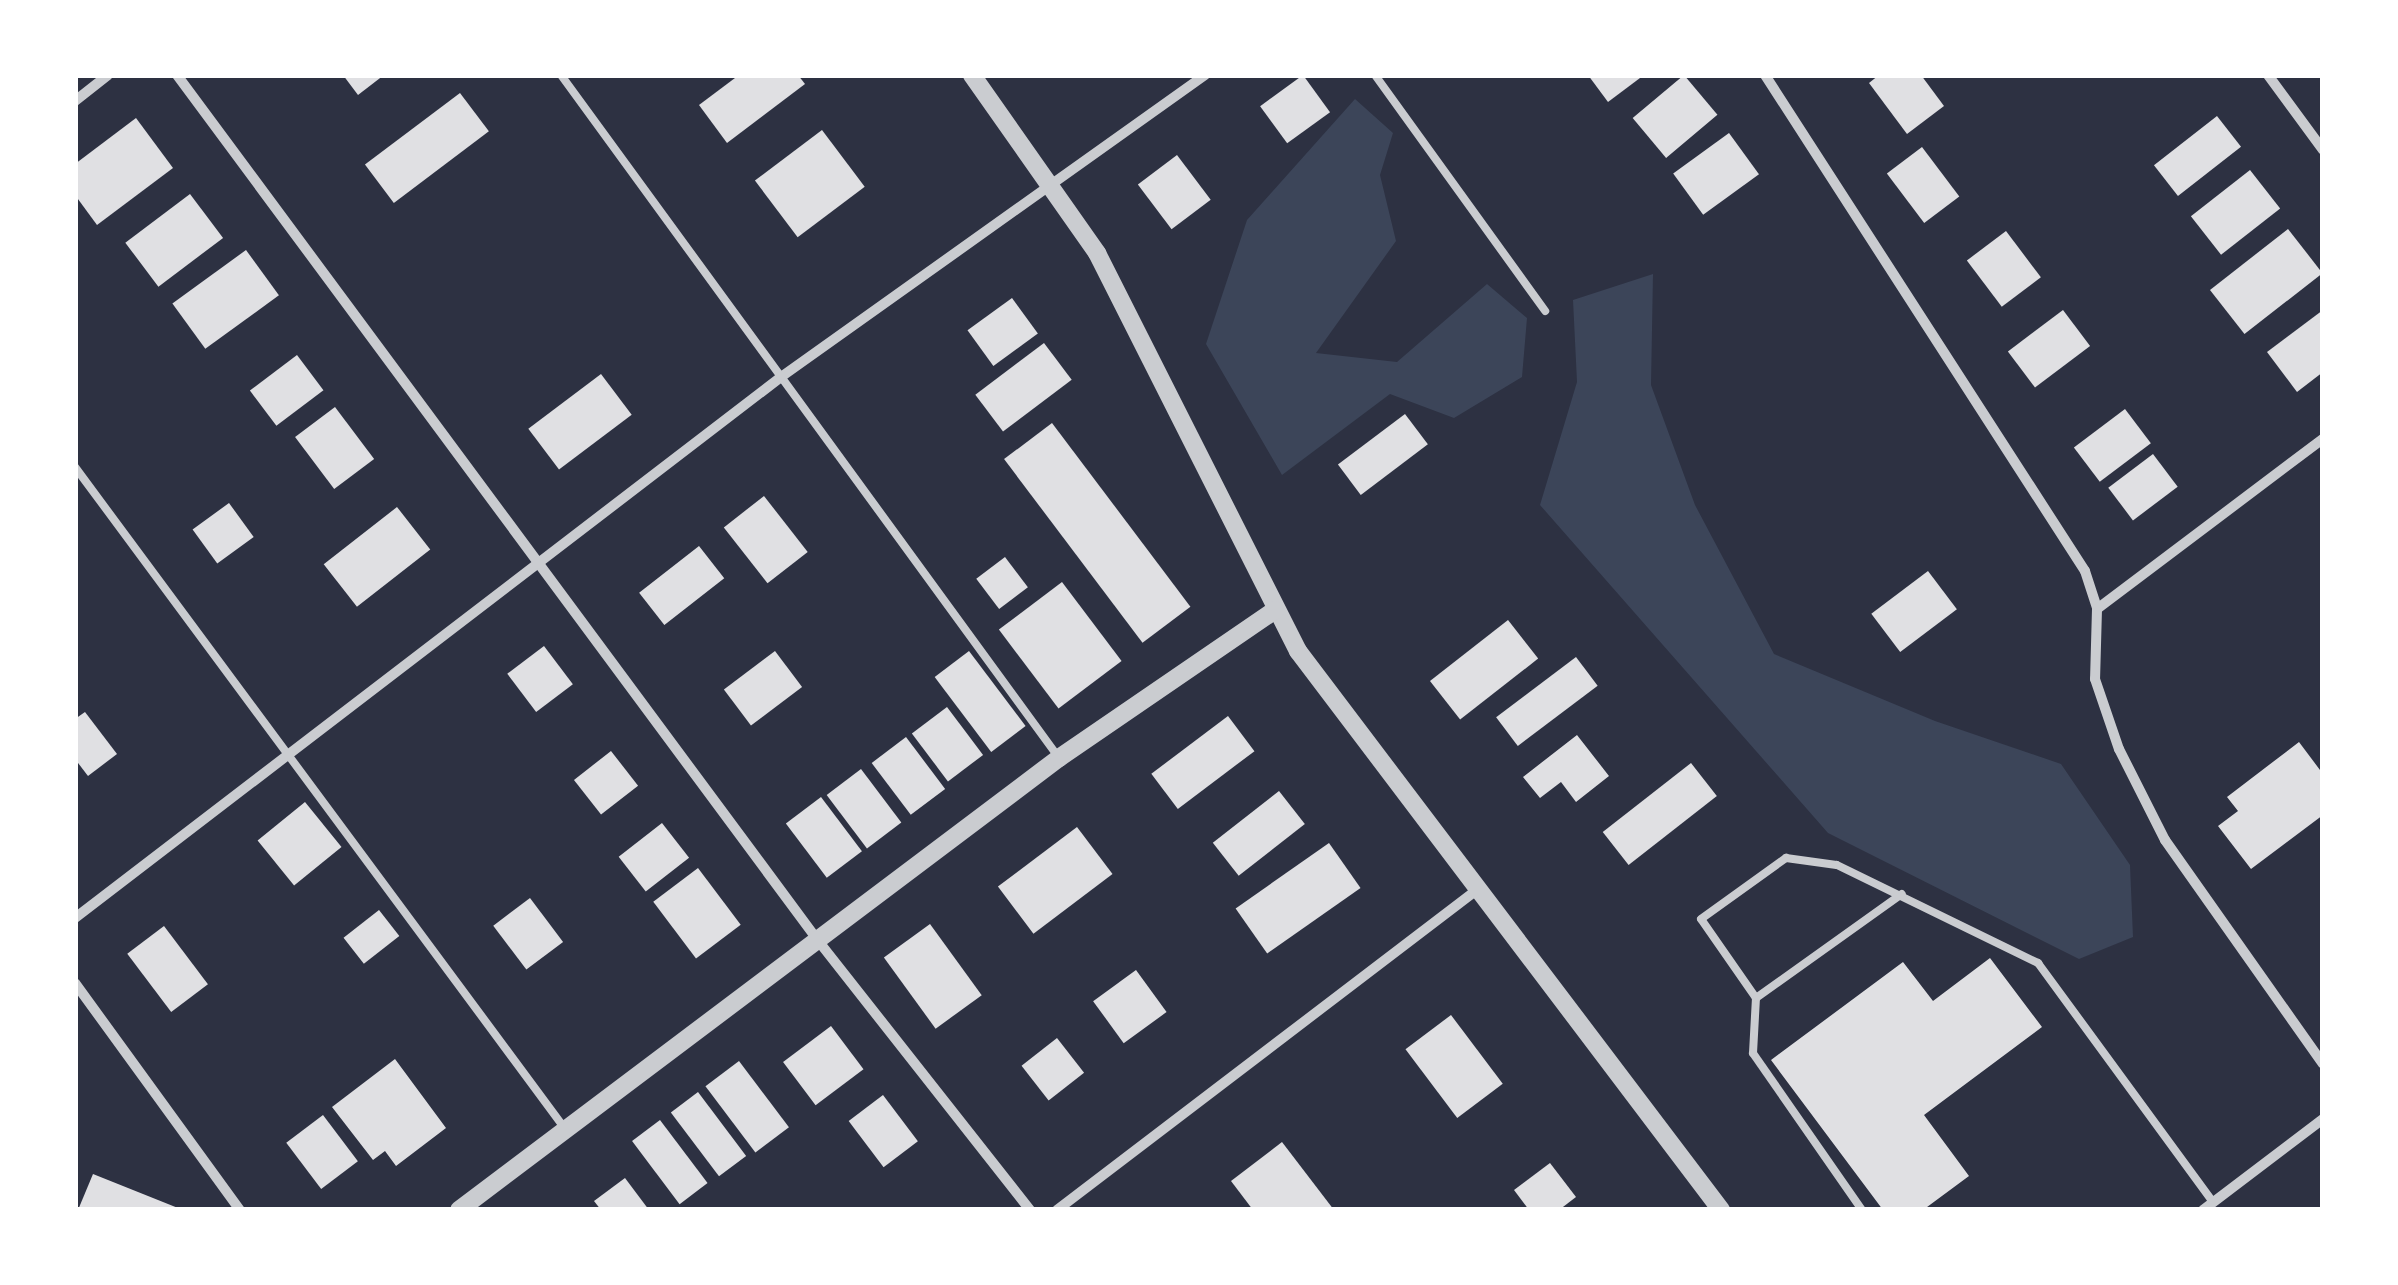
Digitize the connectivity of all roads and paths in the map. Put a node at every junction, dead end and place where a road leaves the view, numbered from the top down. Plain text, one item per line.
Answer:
1 (108, 75) edge
2 (176, 75) edge
3 (561, 75) edge
4 (972, 75) edge
5 (1205, 75) edge
6 (1376, 75) edge
7 (1765, 75) edge
8 (2268, 75) edge
9 (75, 101) edge
10 (2323, 150) edge
11 (1056, 186) junction
12 (1546, 311) dead end
13 (781, 377) junction
14 (2323, 439) edge
15 (75, 466) edge
16 (538, 563) junction
17 (2096, 608) junction
18 (1275, 610) junction
19 (288, 755) junction
20 (1059, 758) junction
21 (1478, 889) junction
22 (1902, 894) junction
23 (75, 918) edge
24 (816, 938) junction
25 (75, 983) edge
26 (1756, 998) junction
27 (2323, 1064) edge
28 (2323, 1119) edge
29 (566, 1130) junction
30 (2213, 1202) junction
31 (240, 1210) edge
32 (459, 1210) edge
33 (1030, 1210) edge
34 (1057, 1210) edge
35 (1722, 1210) edge
36 (1862, 1210) edge
37 (2202, 1210) edge

1 - 9 street
2 - 16 street
3 - 13 lane
4 - 11 street
5 - 11 street
6 - 12 lane
7 - 17 street
8 - 10 street
11 - 13 street
11 - 18 street
13 - 16 street
13 - 20 lane
14 - 17 street
15 - 19 lane
16 - 19 street
16 - 24 street
17 - 27 street
18 - 20 street
18 - 21 street
19 - 23 street
19 - 29 lane
20 - 24 street
21 - 34 street
21 - 35 street
22 - 26 lane
22 - 26 lane
22 - 30 lane
24 - 29 street
24 - 33 street
25 - 31 street
26 - 36 lane
28 - 30 street
29 - 32 street
30 - 37 street

